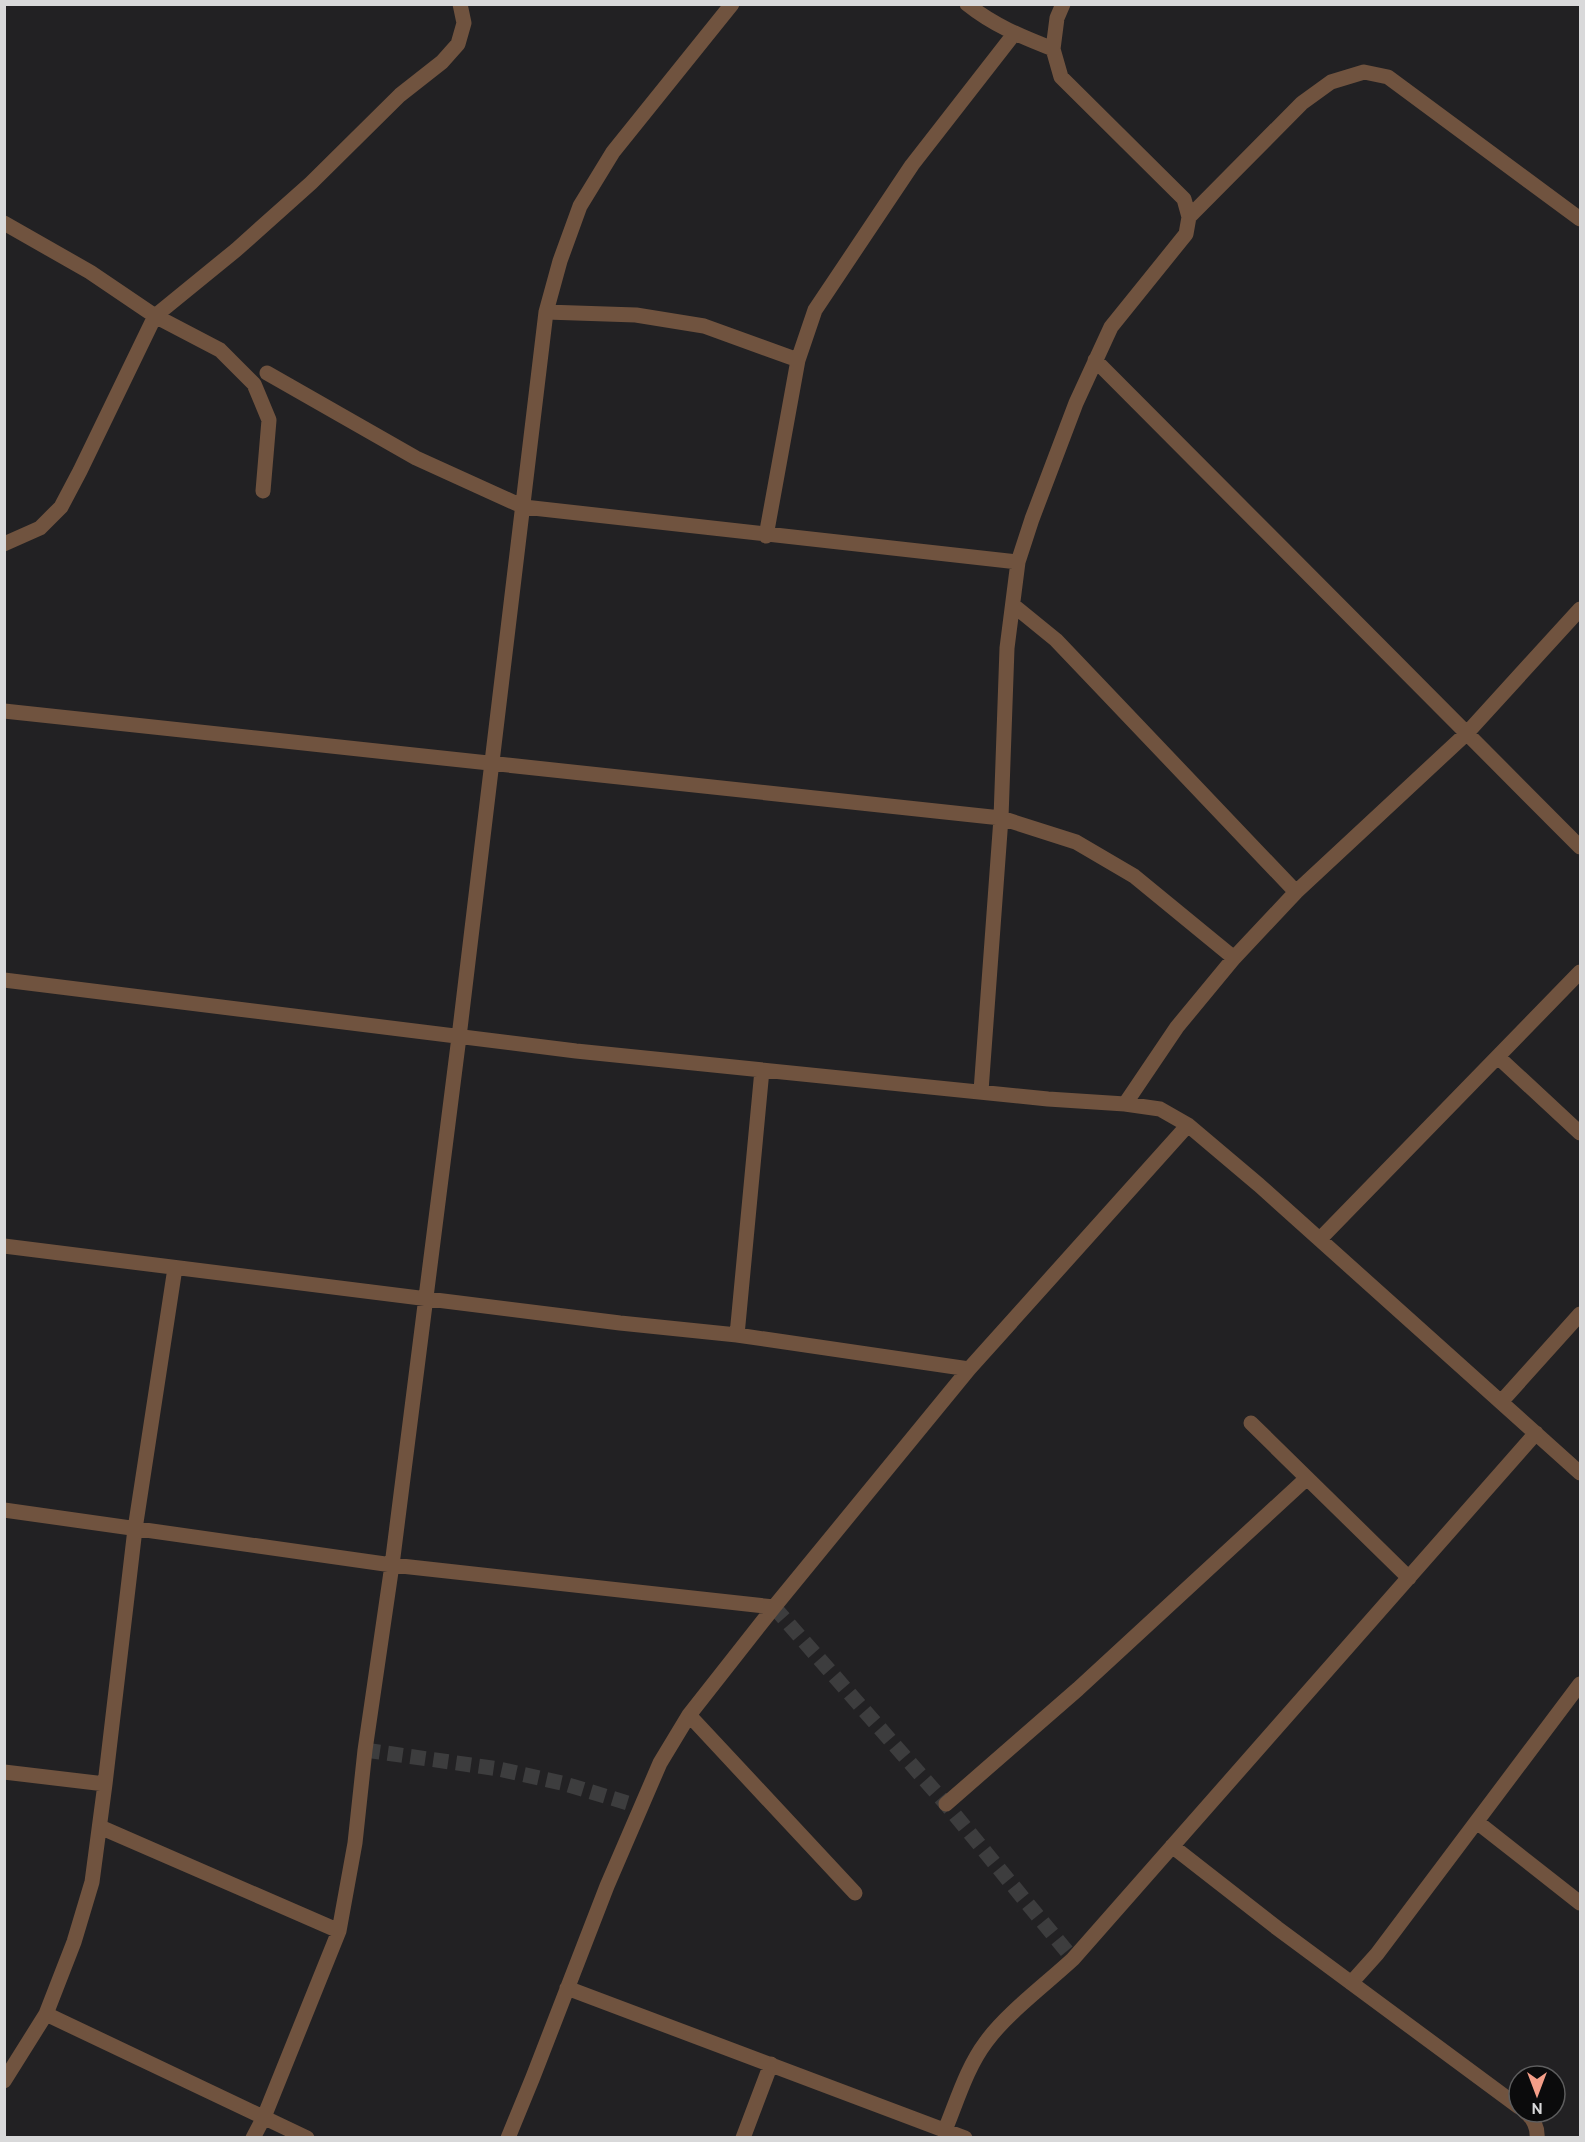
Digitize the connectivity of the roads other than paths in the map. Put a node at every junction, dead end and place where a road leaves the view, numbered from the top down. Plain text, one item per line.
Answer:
1 (460, 4) edge
2 (732, 4) edge
3 (967, 4) edge
4 (1063, 4) edge
5 (1014, 34) junction
6 (1053, 49) junction
7 (1189, 217) junction
8 (1581, 219) edge
9 (4, 223) edge
10 (546, 312) junction
11 (155, 316) junction
12 (798, 360) junction
13 (1095, 360) junction
14 (267, 373) dead end
15 (263, 491) dead end
16 (524, 507) junction
17 (766, 536) junction
18 (4, 544) edge
19 (1018, 562) junction
20 (1013, 604) junction
21 (1581, 609) edge
22 (4, 711) edge
23 (1467, 733) junction
24 (492, 764) junction
25 (1000, 818) junction
26 (1581, 847) edge
27 (1296, 892) junction
28 (1234, 958) junction
29 (1581, 972) edge
30 (4, 980) edge
31 (459, 1037) junction
32 (1498, 1057) junction
33 (762, 1070) junction
34 (981, 1091) junction
35 (1125, 1104) junction
36 (1188, 1125) junction
37 (1581, 1133) edge
38 (1320, 1239) junction
39 (4, 1246) edge
40 (175, 1268) junction
41 (425, 1299) junction
42 (1581, 1314) edge
43 (737, 1335) junction
44 (969, 1369) junction
45 (1501, 1402) junction
46 (1251, 1423) dead end
47 (1536, 1433) junction
48 (1581, 1473) edge
49 (1307, 1478) junction
50 (4, 1510) edge
51 (135, 1529) junction
52 (392, 1565) junction
53 (1409, 1578) junction
54 (774, 1607) junction
55 (1578, 1693) edge
56 (688, 1715) junction
57 (4, 1772) edge
58 (105, 1784) junction
59 (946, 1803) dead end
60 (1477, 1822) junction
61 (100, 1827) junction
62 (1172, 1846) junction
63 (855, 1893) dead end
64 (1581, 1903) edge
65 (339, 1931) junction
66 (1351, 1983) junction
67 (567, 1988) junction
68 (46, 2014) junction
69 (771, 2064) junction
70 (4, 2080) edge
71 (1507, 2098) edge
72 (264, 2117) junction
73 (945, 2130) junction
74 (253, 2138) edge
75 (307, 2138) edge
76 (508, 2138) edge
77 (742, 2138) edge
78 (965, 2138) edge

1 - 11 street
2 - 10 street
3 - 5 street
4 - 6 street
5 - 6 street
5 - 12 street
6 - 7 street
7 - 8 street
7 - 13 street
9 - 11 street
10 - 12 street
10 - 16 street
11 - 15 street
11 - 18 street
12 - 17 street
13 - 19 street
13 - 23 street
14 - 16 street
16 - 17 street
16 - 24 street
17 - 19 street
19 - 20 street
20 - 25 street
20 - 27 street
21 - 23 street
22 - 24 street
23 - 26 street
23 - 27 street
24 - 25 street
24 - 31 street
25 - 28 street
25 - 34 street
27 - 28 street
28 - 35 street
29 - 32 street
30 - 31 street
31 - 33 street
31 - 41 street
32 - 37 street
32 - 38 street
33 - 34 street
33 - 43 street
34 - 35 street
35 - 36 street
36 - 38 street
36 - 44 street
38 - 45 street
39 - 40 street
40 - 41 street
40 - 51 street
41 - 43 street
41 - 52 street
42 - 45 street
43 - 44 street
44 - 54 street
45 - 47 street
46 - 49 street
47 - 48 street
47 - 53 street
49 - 53 street
49 - 59 street
50 - 51 street
51 - 52 street
51 - 58 street
52 - 54 street
52 - 65 street
53 - 62 street
54 - 56 street
55 - 60 street
56 - 63 street
56 - 67 street
57 - 58 street
58 - 61 street
60 - 64 street
60 - 66 street
61 - 65 street
61 - 68 street
62 - 66 street
62 - 73 street
65 - 72 street
66 - 71 street
67 - 69 street
67 - 76 street
68 - 70 street
68 - 72 street
69 - 73 street
69 - 77 street
72 - 74 street
72 - 75 street
73 - 78 street

